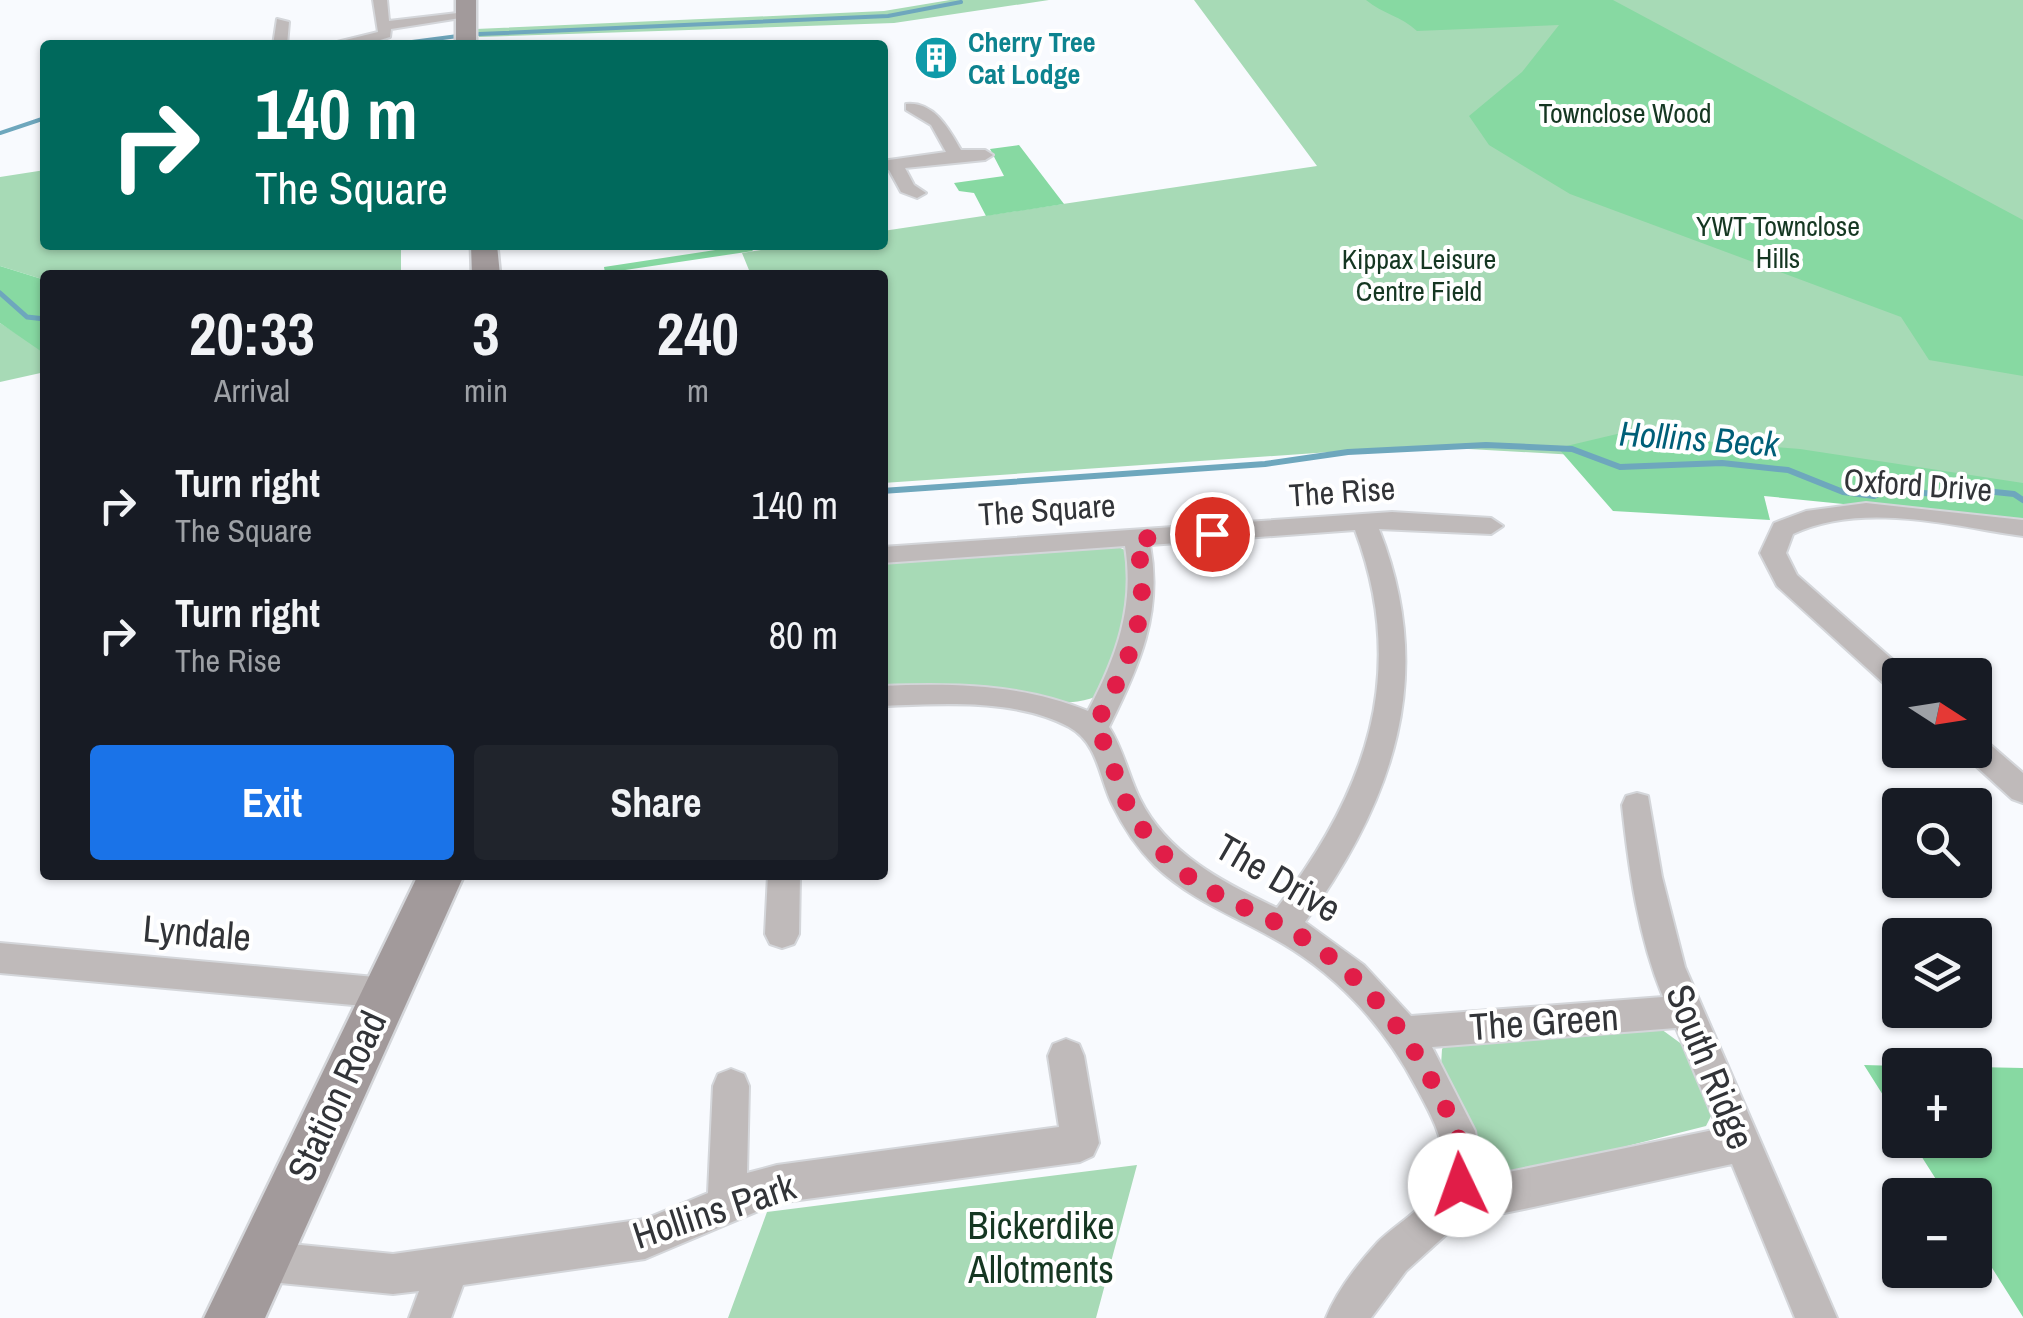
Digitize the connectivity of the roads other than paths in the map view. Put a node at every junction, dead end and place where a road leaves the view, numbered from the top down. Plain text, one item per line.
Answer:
1 (380, 0) edge
2 (466, 7) edge
3 (282, 22) dead end
4 (384, 26) junction
5 (280, 40) edge
6 (369, 40) edge
7 (466, 40) edge
8 (912, 107) dead end
9 (956, 155) junction
10 (985, 155) dead end
11 (889, 165) edge
12 (917, 194) dead end
13 (1364, 523) junction
14 (1491, 526) dead end
15 (2023, 528) edge
16 (1136, 539) junction
17 (888, 556) edge
18 (1882, 666) edge
19 (888, 696) edge
20 (1094, 728) junction
21 (1992, 763) edge
22 (2023, 791) edge
23 (1636, 806) dead end
24 (439, 880) edge
25 (784, 880) edge
26 (1284, 926) junction
27 (782, 934) dead end
28 (0, 958) edge
29 (386, 993) junction
30 (1685, 1011) junction
31 (1403, 1033) junction
32 (1066, 1056) dead end
33 (732, 1086) dead end
34 (1740, 1143) junction
35 (1460, 1185) junction
36 (727, 1203) junction
37 (260, 1261) junction
38 (448, 1268) junction
39 (234, 1318) edge
40 (430, 1318) edge
41 (1347, 1318) edge
42 (1816, 1318) edge

1 - 4 street
2 - 4 street
2 - 7 street
3 - 5 street
4 - 6 street
8 - 9 street
9 - 10 street
9 - 11 street
11 - 12 street
13 - 14 street, The Rise
13 - 16 street, The Rise
13 - 26 street
15 - 18 street, Oxford Drive
16 - 17 street, The Square
16 - 20 street, The Square
19 - 20 street
20 - 26 street, The Drive
21 - 22 street
23 - 30 street, South Ridge
24 - 29 street, Station Road
25 - 27 street
26 - 31 street, The Drive
28 - 29 street, Lyndale
29 - 37 street, Station Road
30 - 31 street, The Green
30 - 34 street, South Ridge
31 - 35 street, The Drive
32 - 36 street, Hollins Park
33 - 36 street
34 - 35 street
34 - 42 street, South Ridge
35 - 41 street
36 - 38 street, Hollins Park
37 - 38 street, Hollins Park
37 - 39 street, Station Road
38 - 40 street

